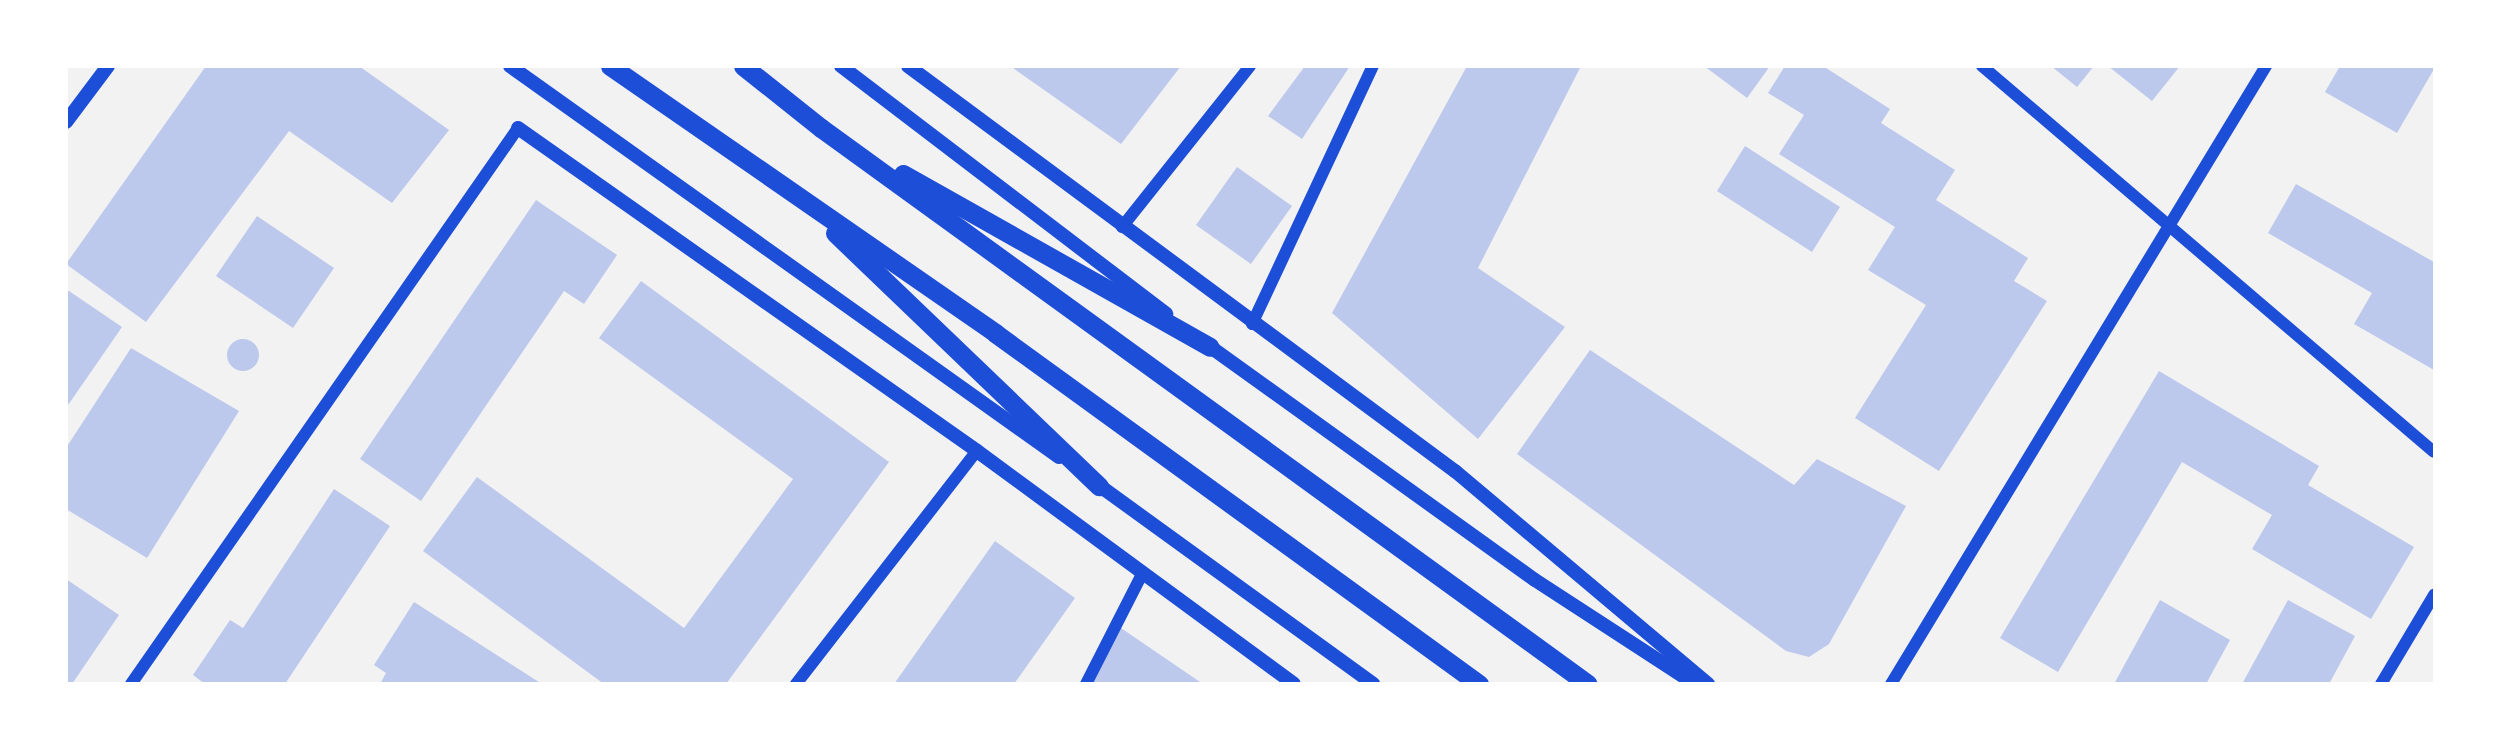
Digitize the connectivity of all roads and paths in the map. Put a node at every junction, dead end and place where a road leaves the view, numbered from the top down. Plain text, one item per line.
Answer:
1 (108, 66) edge
2 (510, 66) edge
3 (610, 66) edge
4 (743, 66) edge
5 (841, 66) edge
6 (908, 66) edge
7 (1250, 66) edge
8 (1373, 66) edge
9 (1982, 66) edge
10 (2266, 66) edge
11 (66, 122) edge
12 (518, 128) joint
13 (821, 128) junction
14 (788, 188) junction
15 (2169, 224) junction
16 (1122, 227) junction
17 (1252, 324) junction
18 (1210, 347) junction
19 (977, 451) junction
20 (2434, 452) edge
21 (1099, 486) junction
22 (1142, 574) junction
23 (2434, 595) edge
24 (131, 684) edge
25 (796, 684) edge
26 (1086, 684) edge
27 (1294, 684) edge
28 (1373, 684) edge
29 (1479, 684) edge
30 (1588, 684) edge
31 (1695, 684) edge
32 (1708, 684) edge
33 (1891, 684) edge
34 (2381, 684) edge

1 - 11 main road
2 - 21 main road
3 - 14 highway
4 - 13 highway
5 - 18 main road
6 - 16 main road
7 - 16 street
8 - 17 street
9 - 15 street
10 - 15 street
12 - 19 main road
12 - 24 street
13 - 18 highway
13 - 30 highway
14 - 21 highway
14 - 29 highway
15 - 20 street
15 - 33 street
16 - 17 main road
17 - 32 main road
18 - 31 main road
19 - 22 main road
19 - 25 street
21 - 28 main road
22 - 26 street
22 - 27 main road
23 - 34 street

